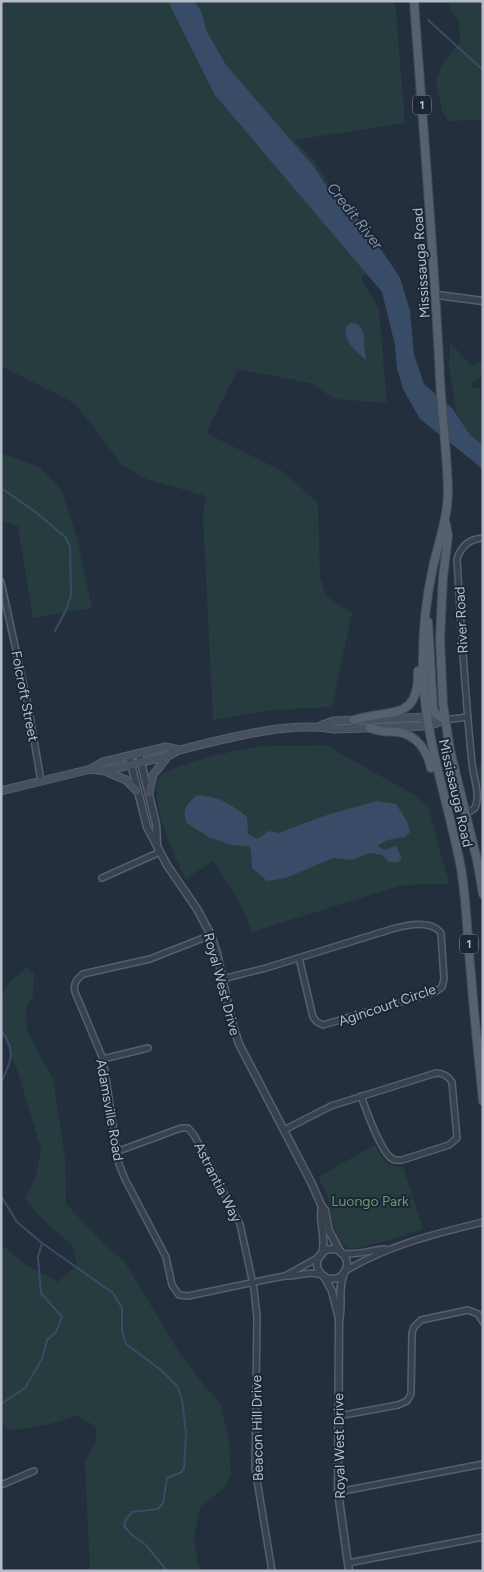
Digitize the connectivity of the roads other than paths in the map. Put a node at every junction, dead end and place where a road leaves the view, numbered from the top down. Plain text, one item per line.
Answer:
1 (414, 1) edge
2 (437, 295) junction
3 (483, 301) edge
4 (445, 522) junction
5 (483, 538) edge
6 (1, 582) edge
7 (425, 614) junction
8 (424, 631) junction
9 (427, 717) junction
10 (467, 717) junction
11 (354, 720) junction
12 (445, 720) junction
13 (320, 726) junction
14 (428, 726) junction
15 (370, 728) junction
16 (179, 750) junction
17 (139, 754) junction
18 (129, 756) junction
19 (168, 756) junction
20 (142, 763) junction
21 (131, 765) junction
22 (91, 769) junction
23 (105, 771) junction
24 (41, 781) junction
25 (442, 788) junction
26 (138, 790) junction
27 (1, 791) edge
28 (149, 793) junction
29 (466, 814) junction
30 (157, 844) junction
31 (160, 852) junction
32 (102, 878) dead end
33 (483, 894) edge
34 (211, 935) junction
35 (299, 958) junction
36 (222, 979) junction
37 (148, 1048) dead end
38 (103, 1059) junction
39 (361, 1096) junction
40 (483, 1101) edge
41 (284, 1130) junction
42 (116, 1152) junction
43 (322, 1208) junction
44 (483, 1222) edge
45 (390, 1248) junction
46 (341, 1253) junction
47 (322, 1255) junction
48 (345, 1272) junction
49 (285, 1276) junction
50 (323, 1276) junction
51 (253, 1284) junction
52 (339, 1320) junction
53 (483, 1322) edge
54 (338, 1416) junction
55 (483, 1464) edge
56 (34, 1472) dead end
57 (1, 1485) edge
58 (338, 1492) junction
59 (483, 1537) edge
60 (348, 1563) junction
61 (272, 1571) edge
62 (350, 1571) edge

1 - 2 main road, Mississauga Road / 1
2 - 3 street
2 - 4 main road, Mississauga Road / 1
4 - 7 main road, Mississauga Road / 1
4 - 12 main road, Mississauga Road / 1
5 - 10 street, River Road
6 - 24 street, Folcroft Street
7 - 8 main road, Mississauga Road / 1
7 - 12 main road
8 - 9 main road, Mississauga Road / 1
8 - 11 main road
9 - 11 main road
9 - 12 main road
9 - 14 main road, Mississauga Road / 1
10 - 12 street
10 - 29 street, River Road
11 - 13 main road
12 - 14 main road
12 - 29 main road, Mississauga Road / 1
13 - 15 main road
13 - 16 main road
14 - 15 main road
14 - 25 main road, Mississauga Road / 1
15 - 25 main road
16 - 17 main road
16 - 19 main road
17 - 18 main road
17 - 20 street, Royal West Drive
18 - 21 street, Royal West Drive
18 - 22 main road
19 - 20 main road
19 - 28 main road
20 - 21 main road
20 - 28 street, Royal West Drive
21 - 23 main road
21 - 26 street, Royal West Drive
22 - 23 main road
22 - 24 main road
23 - 26 main road
24 - 27 main road
25 - 40 main road, Mississauga Road / 1
26 - 30 street, Royal West Drive
28 - 30 street, Royal West Drive
29 - 33 main road, Mississauga Road / 1
30 - 31 street, Royal West Drive
31 - 32 street
31 - 34 street, Royal West Drive
34 - 36 street, Royal West Drive
34 - 38 street, Adamsville Road
35 - 35 street, Agincourt Circle
35 - 36 street, Agincourt Circle
36 - 41 street, Royal West Drive
37 - 38 street
38 - 42 street, Adamsville Road
39 - 39 street
39 - 41 street
41 - 43 street, Royal West Drive
42 - 51 street, Adamsville Road
42 - 51 street, Astrantia Way
43 - 46 street, Royal West Drive
43 - 47 street, Royal West Drive
44 - 45 street
45 - 46 street
45 - 48 street
46 - 47 street
46 - 48 street
47 - 49 street, Adamsville Road
47 - 50 street
48 - 50 street
48 - 52 street, Royal West Drive
49 - 50 street, Adamsville Road
49 - 51 street, Adamsville Road
50 - 52 street, Royal West Drive
51 - 61 street, Beacon Hill Drive
52 - 54 street, Royal West Drive
53 - 54 street
54 - 58 street, Royal West Drive
55 - 58 street
56 - 57 street
58 - 60 street, Royal West Drive
59 - 60 street
60 - 62 street, Royal West Drive

